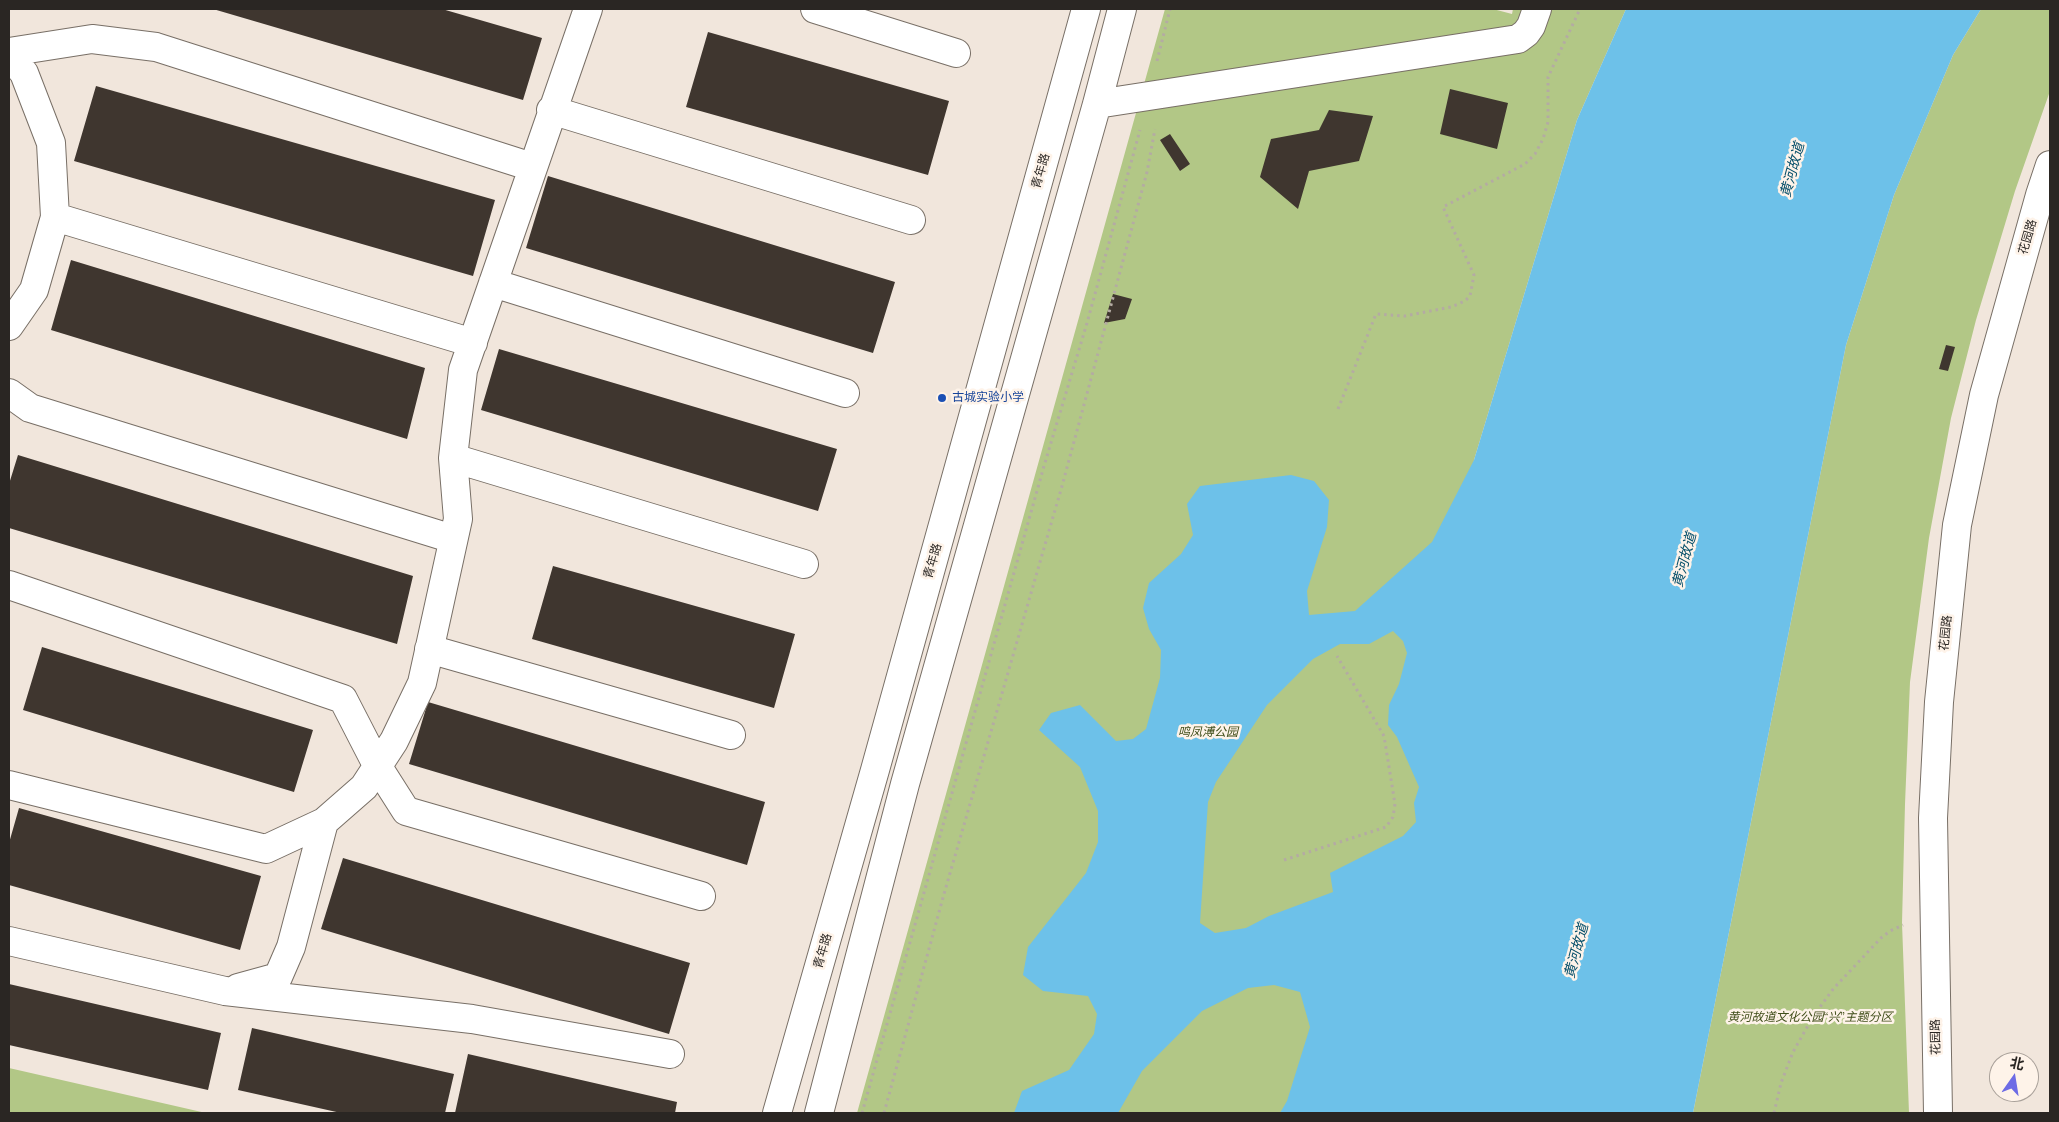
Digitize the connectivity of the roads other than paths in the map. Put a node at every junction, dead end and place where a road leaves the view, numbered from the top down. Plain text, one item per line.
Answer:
1 (815, 9) edge
2 (1086, 9) edge
3 (1122, 9) edge
4 (1537, 9) edge
5 (583, 10) edge
6 (9, 53) edge
7 (956, 53) dead end
8 (1097, 104) junction
9 (552, 110) junction
10 (2050, 165) edge
11 (532, 167) junction
12 (55, 217) junction
13 (911, 220) dead end
14 (493, 283) junction
15 (9, 326) edge
16 (473, 342) junction
17 (9, 393) edge
18 (845, 393) dead end
19 (454, 458) junction
20 (453, 539) junction
21 (804, 564) dead end
22 (9, 585) edge
23 (428, 649) junction
24 (731, 735) dead end
25 (378, 766) junction
26 (9, 784) edge
27 (324, 822) junction
28 (701, 896) dead end
29 (9, 941) edge
30 (225, 991) junction
31 (670, 1054) dead end
32 (777, 1113) edge
33 (819, 1113) edge
34 (1938, 1113) edge

1 - 7 street
2 - 32 street, 青年路
3 - 8 street
4 - 8 street
5 - 9 street
6 - 11 street
6 - 12 street
8 - 33 street
9 - 11 street
9 - 13 street
10 - 34 street, 花园路
11 - 14 street
12 - 15 street
12 - 16 street
14 - 16 street
14 - 18 street
16 - 19 street
17 - 20 street
19 - 20 street
19 - 21 street
20 - 23 street
22 - 25 street
23 - 24 street
23 - 25 street
25 - 27 street
25 - 28 street
26 - 27 street
27 - 30 street
29 - 30 street
30 - 31 street

